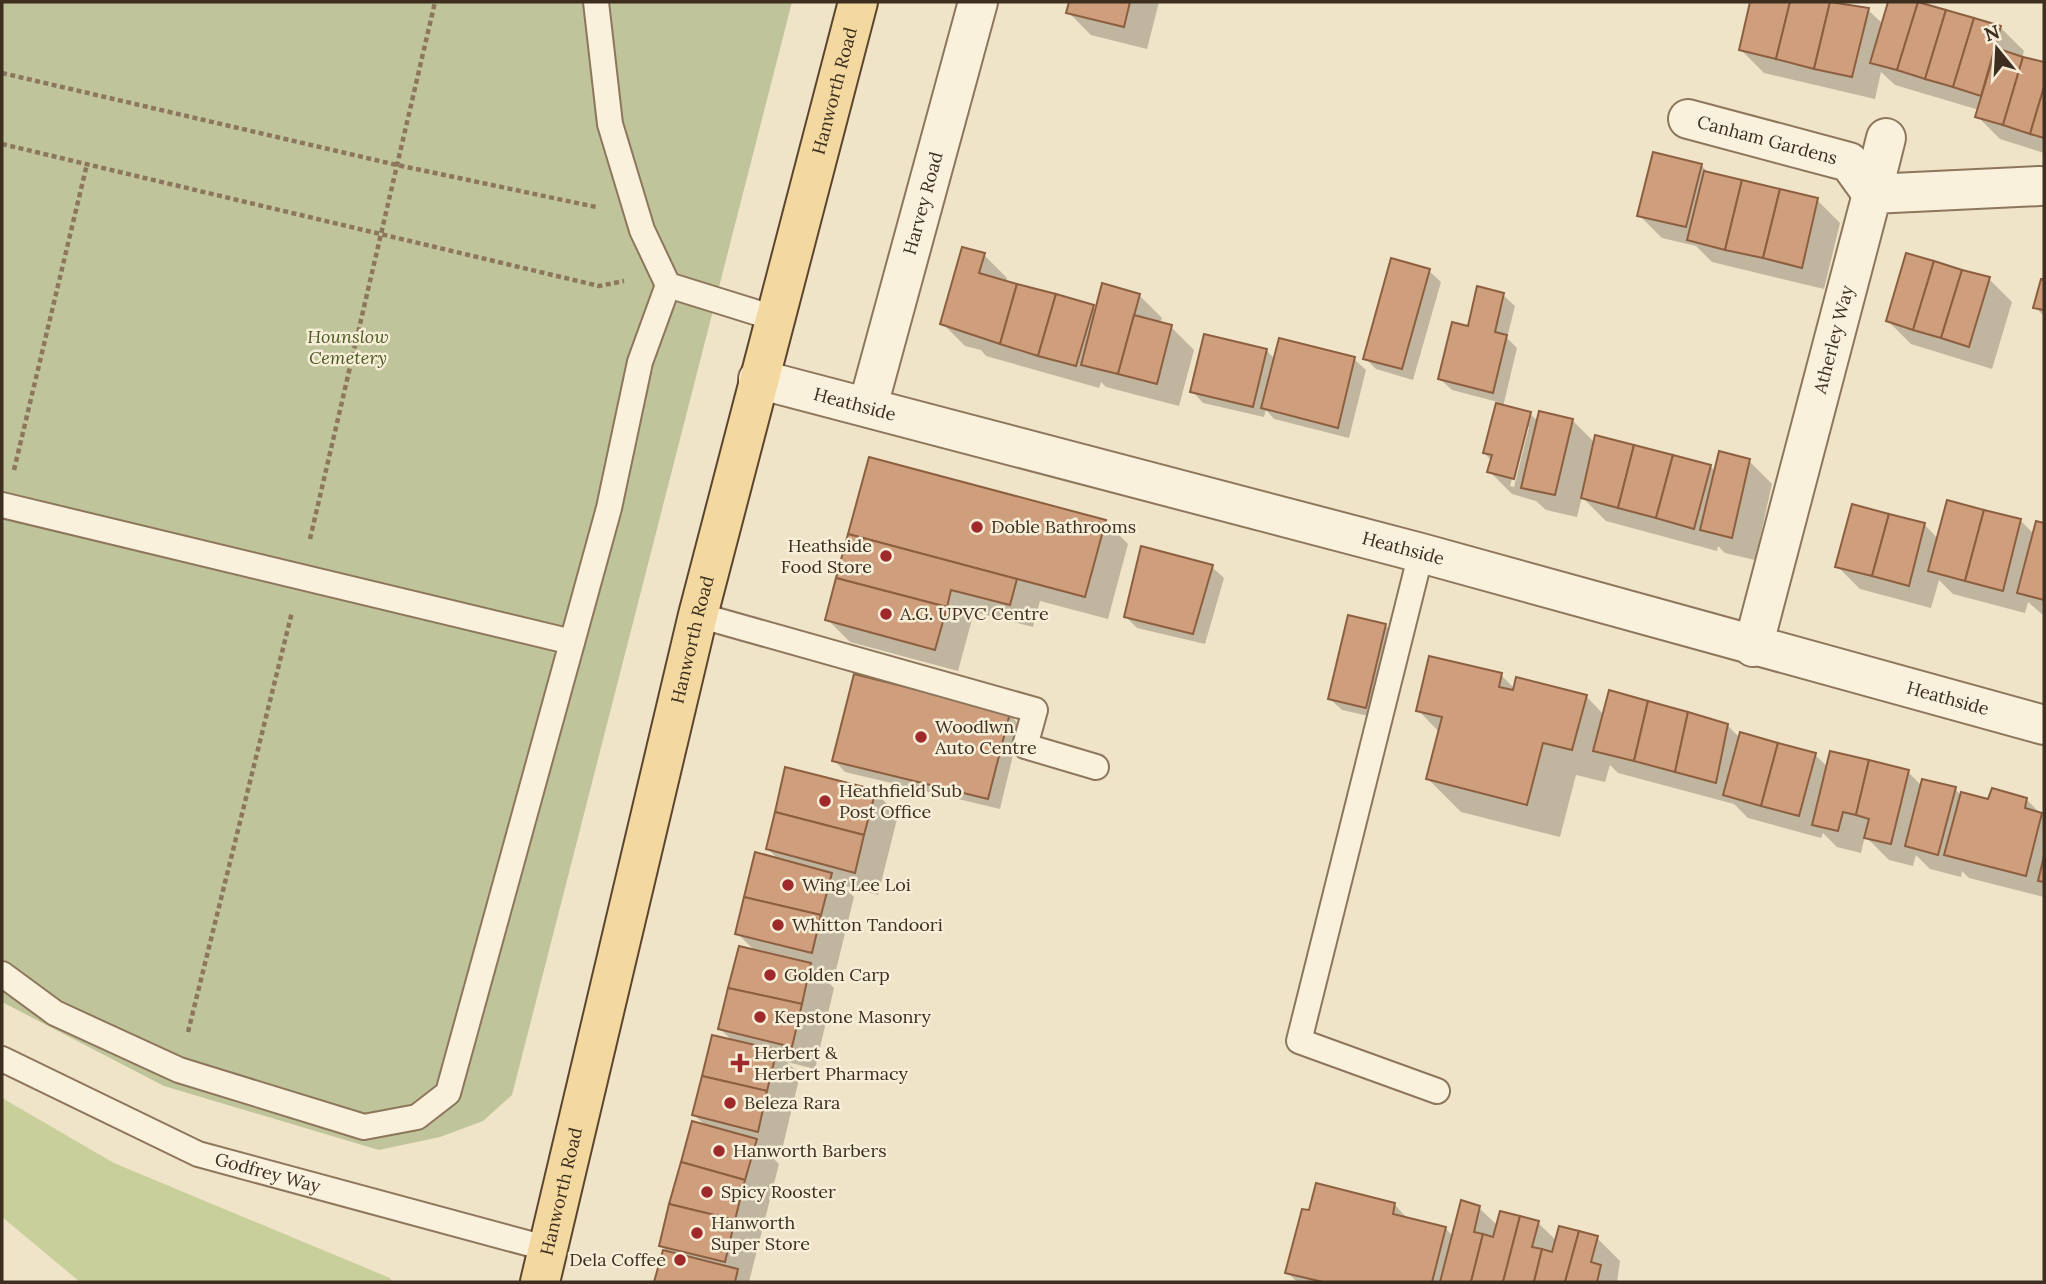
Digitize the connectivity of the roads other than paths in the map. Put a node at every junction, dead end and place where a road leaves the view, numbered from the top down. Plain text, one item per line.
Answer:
1 (596, 2) edge
2 (858, 2) edge
3 (978, 2) edge
4 (1688, 119) dead end
5 (1886, 138) dead end
6 (2042, 186) edge
7 (1872, 194) junction
8 (666, 280) junction
9 (774, 318) junction
10 (758, 379) junction
11 (868, 406) junction
12 (3, 510) edge
13 (1422, 553) junction
14 (698, 615) junction
15 (572, 642) junction
16 (1753, 647) junction
17 (2044, 725) edge
18 (1096, 767) dead end
19 (2, 974) edge
20 (2, 1059) edge
21 (1437, 1091) dead end
22 (544, 1266) edge

1 - 8 lane
2 - 9 main road, Hanworth Road
3 - 11 street, Harvey Road
4 - 7 street, Canham Gardens
5 - 7 street, Atherley Way
6 - 7 street
7 - 16 street, Atherley Way
8 - 9 lane
8 - 15 lane
9 - 10 main road, Hanworth Road
10 - 11 street, Heathside
10 - 14 main road, Hanworth Road
11 - 13 street, Heathside
12 - 15 lane
13 - 16 street, Heathside
13 - 21 lane
14 - 18 lane
14 - 22 main road, Hanworth Road
15 - 19 lane
16 - 17 street, Heathside
20 - 22 lane, Godfrey Way

